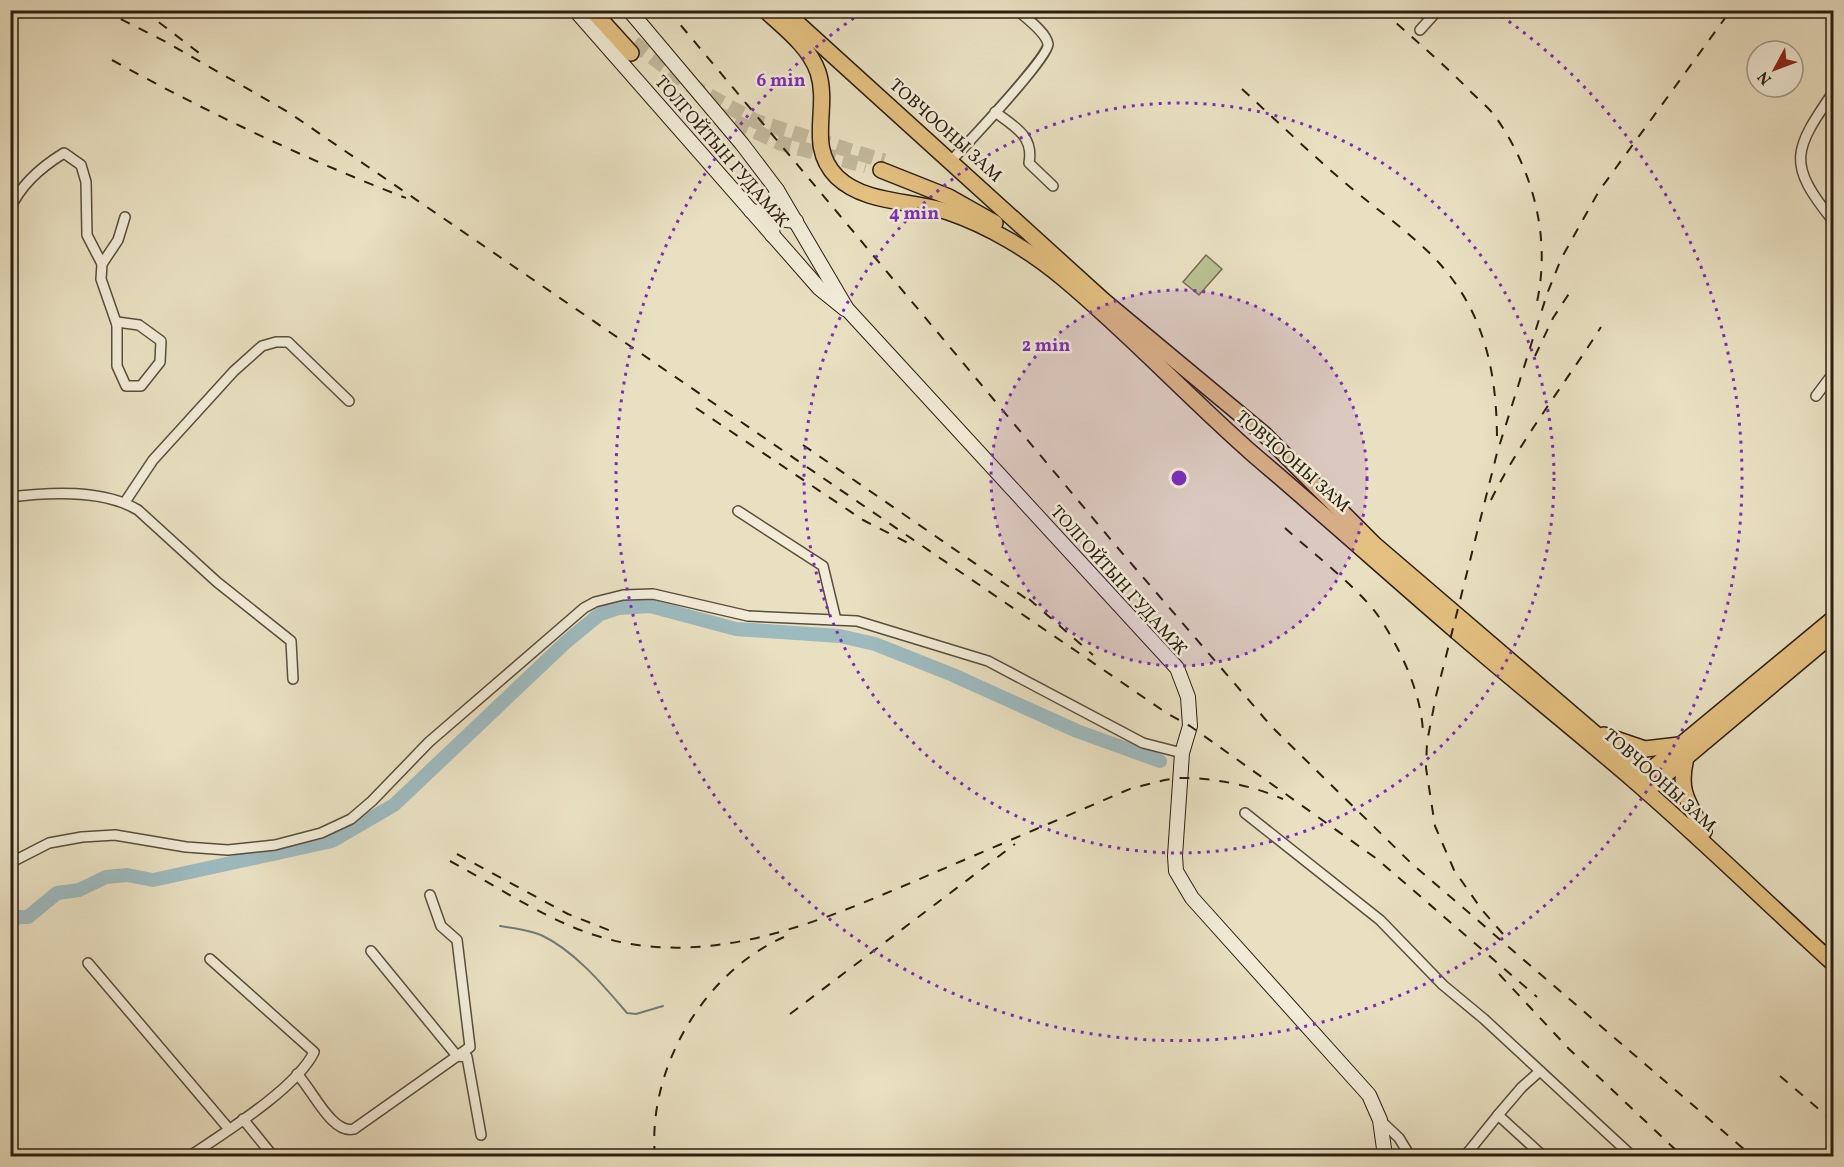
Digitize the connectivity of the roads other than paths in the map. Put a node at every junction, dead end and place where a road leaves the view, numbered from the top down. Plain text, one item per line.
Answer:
1 (575, 10) edge
2 (592, 10) edge
3 (604, 10) edge
4 (629, 10) edge
5 (765, 10) edge
6 (783, 10) edge
7 (1017, 10) edge
8 (1438, 10) edge
9 (1420, 30) dead end
10 (1833, 92) edge
11 (995, 112) junction
12 (951, 161) junction
13 (1053, 186) dead end
14 (777, 190) junction
15 (10, 210) edge
16 (750, 211) junction
17 (125, 217) dead end
18 (796, 221) junction
19 (1019, 222) junction
20 (1833, 222) edge
21 (772, 235) junction
22 (1017, 247) junction
23 (102, 264) junction
24 (847, 309) junction
25 (117, 325) junction
26 (1833, 372) edge
27 (1816, 396) dead end
28 (349, 401) dead end
29 (10, 497) edge
30 (125, 502) junction
31 (738, 511) dead end
32 (1833, 618) edge
33 (836, 620) junction
34 (1833, 633) edge
35 (293, 679) dead end
36 (1592, 730) junction
37 (1683, 749) junction
38 (1182, 753) junction
39 (1644, 783) junction
40 (1245, 813) dead end
41 (1704, 831) junction
42 (10, 863) edge
43 (430, 895) dead end
44 (1833, 950) edge
45 (371, 951) dead end
46 (210, 959) dead end
47 (88, 963) dead end
48 (1833, 964) edge
49 (457, 1056) junction
50 (1540, 1071) junction
51 (297, 1074) junction
52 (1498, 1115) junction
53 (243, 1119) junction
54 (1380, 1120) junction
55 (229, 1129) junction
56 (481, 1135) dead end
57 (190, 1156) edge
58 (273, 1156) edge
59 (1385, 1156) edge
60 (1410, 1156) edge
61 (1465, 1156) edge
62 (1544, 1156) edge
63 (1632, 1156) edge

1 - 16 main road, ТОЛГОЙТЫН ГУДАМЖ
2 - 3 main road
4 - 14 main road, ТОЛГОЙТЫН ГУДАМЖ
5 - 22 main road, ТОВЧООНЫ ЗАМ
6 - 12 main road, ТОВЧООНЫ ЗАМ
7 - 11 street
8 - 9 street
10 - 20 street
11 - 12 street
11 - 13 street
12 - 19 main road, ТОВЧООНЫ ЗАМ
14 - 16 main road
14 - 18 main road, ТОЛГОЙТЫН ГУДАМЖ
15 - 23 street
16 - 21 main road, ТОЛГОЙТЫН ГУДАМЖ
17 - 23 street
18 - 21 main road
18 - 24 main road, ТОЛГОЙТЫН ГУДАМЖ
19 - 22 main road
19 - 36 main road, ТОВЧООНЫ ЗАМ
21 - 24 main road, ТОЛГОЙТЫН ГУДАМЖ
22 - 39 main road, ТОВЧООНЫ ЗАМ
23 - 25 street
24 - 38 main road, ТОЛГОЙТЫН ГУДАМЖ
25 - 25 street
26 - 27 street
28 - 30 street
29 - 30 street
30 - 35 street
31 - 33 street
32 - 37 main road
33 - 38 street
33 - 42 street
34 - 37 main road
36 - 37 main road
36 - 39 main road, ТОВЧООНЫ ЗАМ
37 - 39 main road
37 - 41 main road
38 - 54 main road, ТОЛГОЙТЫН ГУДАМЖ
39 - 41 main road, ТОВЧООНЫ ЗАМ
39 - 48 main road, ТОВЧООНЫ ЗАМ
40 - 50 street
41 - 44 main road, ТОВЧООНЫ ЗАМ
43 - 49 street
45 - 49 street
46 - 51 street
47 - 55 street
49 - 51 street
49 - 56 street
50 - 52 street
50 - 63 street
51 - 53 street
52 - 61 street
52 - 62 street
53 - 55 street
53 - 58 street
54 - 59 main road, ТОЛГОЙТЫН ГУДАМЖ
54 - 60 street
55 - 57 street

